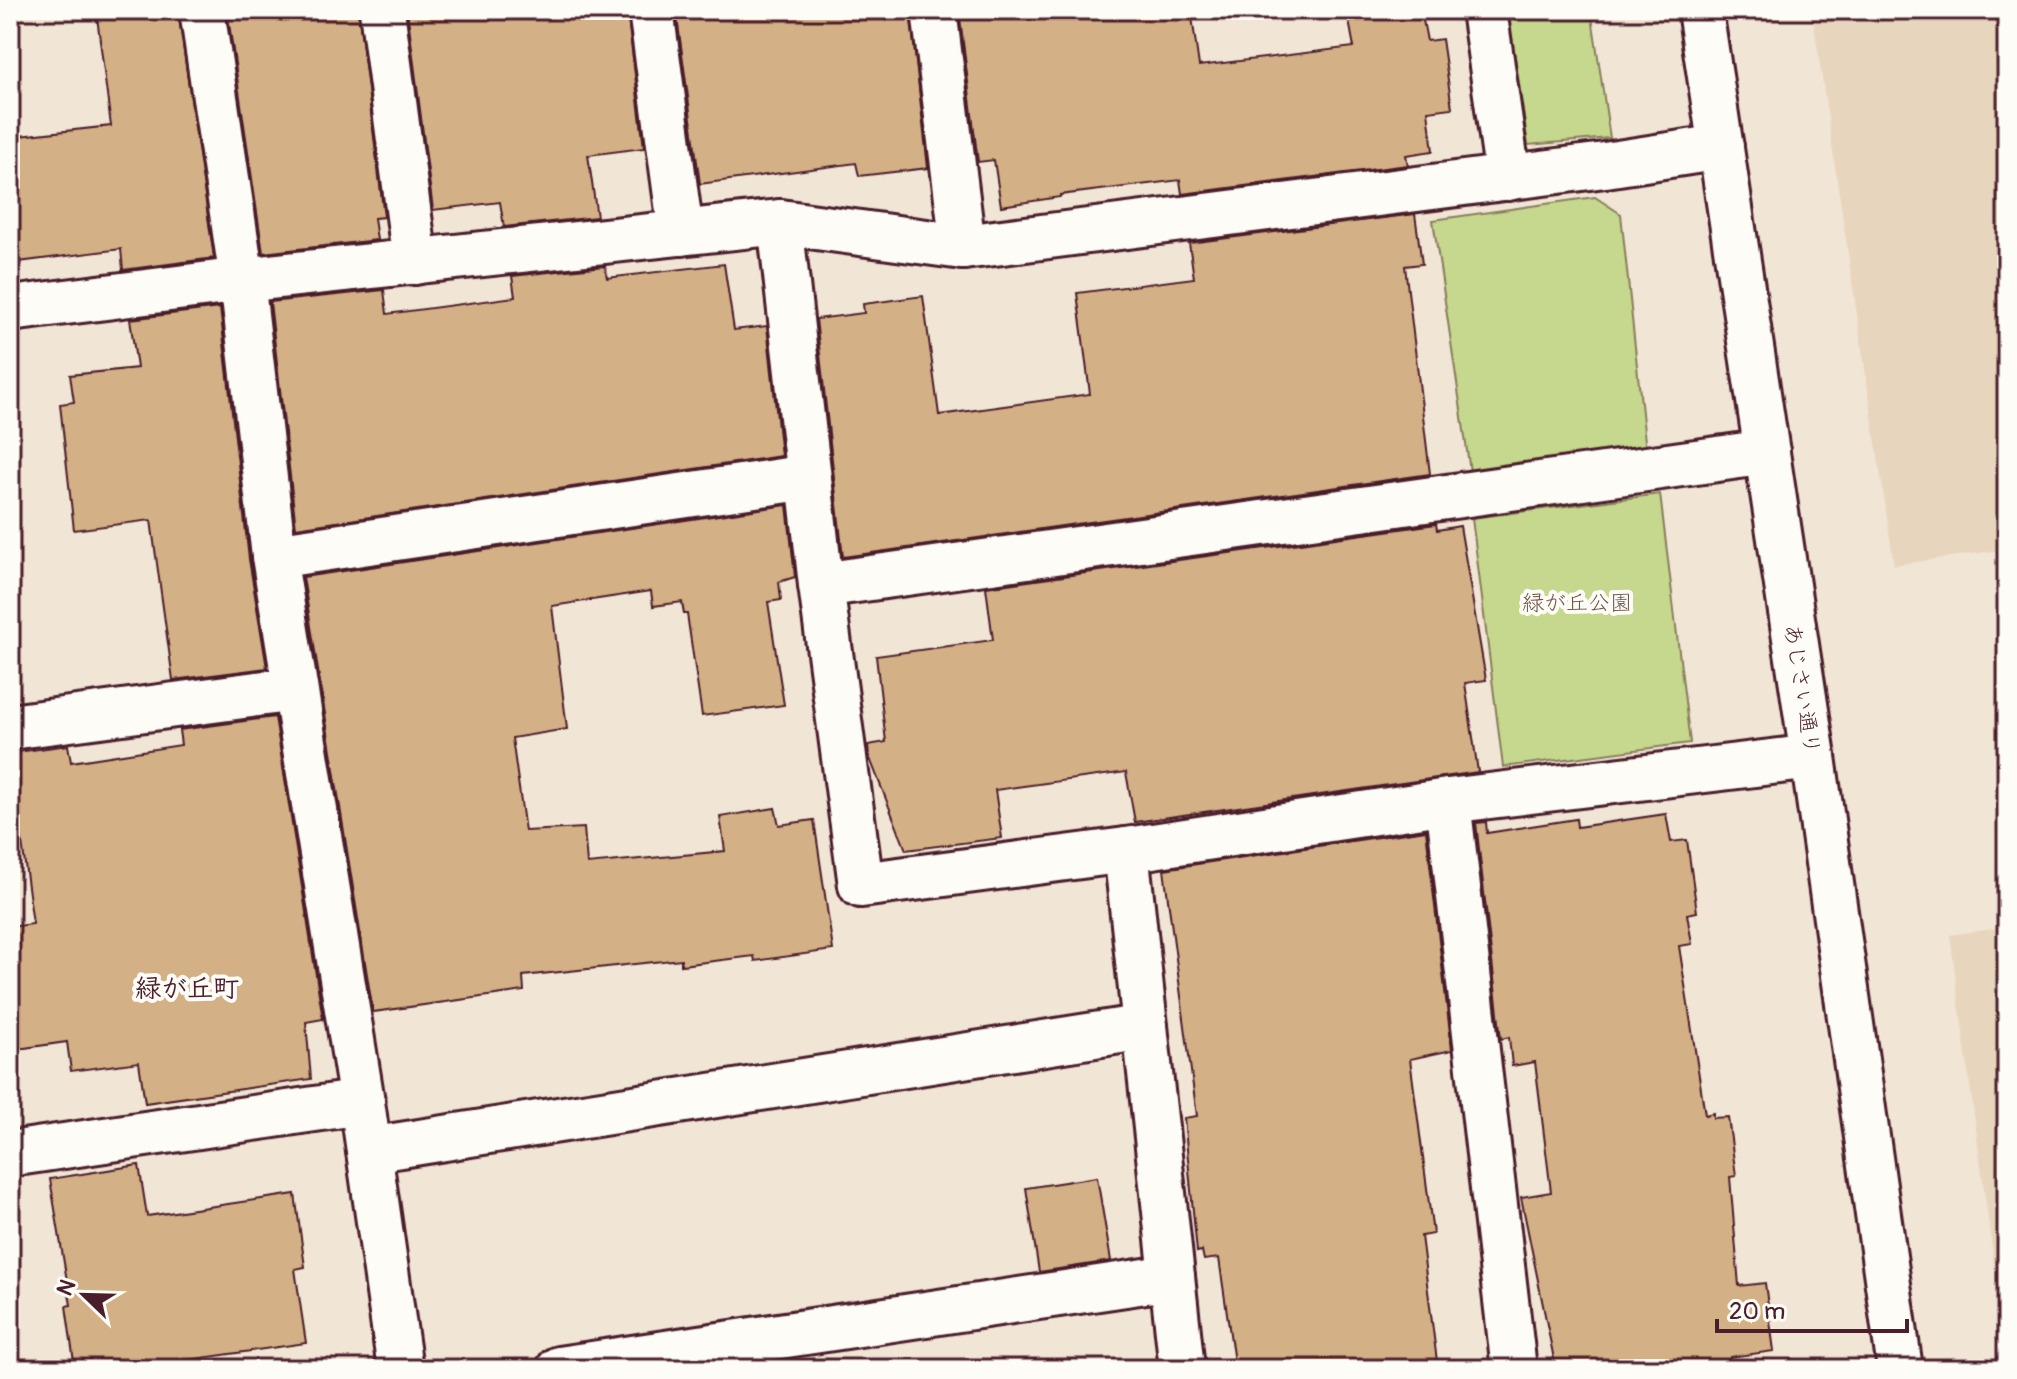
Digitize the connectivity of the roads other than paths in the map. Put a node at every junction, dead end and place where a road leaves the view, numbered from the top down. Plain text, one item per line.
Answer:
1 (202, 10) edge
2 (382, 10) edge
3 (651, 10) edge
4 (934, 10) edge
5 (1484, 10) edge
6 (1700, 10) edge
7 (1721, 147) junction
8 (1508, 178) junction
9 (780, 222) junction
10 (681, 233) junction
11 (963, 247) junction
12 (415, 262) junction
13 (242, 280) junction
14 (10, 309) edge
15 (1767, 452) junction
16 (808, 477) junction
17 (274, 556) junction
18 (821, 585) junction
19 (295, 689) junction
20 (10, 727) edge
21 (1813, 757) junction
22 (1448, 801) junction
23 (1126, 850) junction
24 (1145, 1027) junction
25 (362, 1102) junction
26 (369, 1150) junction
27 (10, 1154) edge
28 (1172, 1277) junction
29 (400, 1369) edge
30 (559, 1369) edge
31 (1182, 1369) edge
32 (1514, 1369) edge
33 (1900, 1369) edge

1 - 13 street
2 - 12 street
3 - 10 street
4 - 11 street
5 - 8 street
6 - 7 street, あじさい通り
7 - 8 street
7 - 15 street, あじさい通り
8 - 11 street
9 - 10 street
9 - 11 street
9 - 16 street
10 - 12 street
12 - 13 street
13 - 14 street
13 - 17 street
15 - 18 street
15 - 21 street, あじさい通り
16 - 17 street
16 - 18 street
17 - 19 street
18 - 23 street
19 - 20 street
19 - 25 street
21 - 22 street
21 - 33 street, あじさい通り
22 - 23 street
22 - 32 street
23 - 24 street
24 - 26 street
24 - 28 street
25 - 26 street
25 - 27 street
26 - 29 street
28 - 30 street
28 - 31 street

